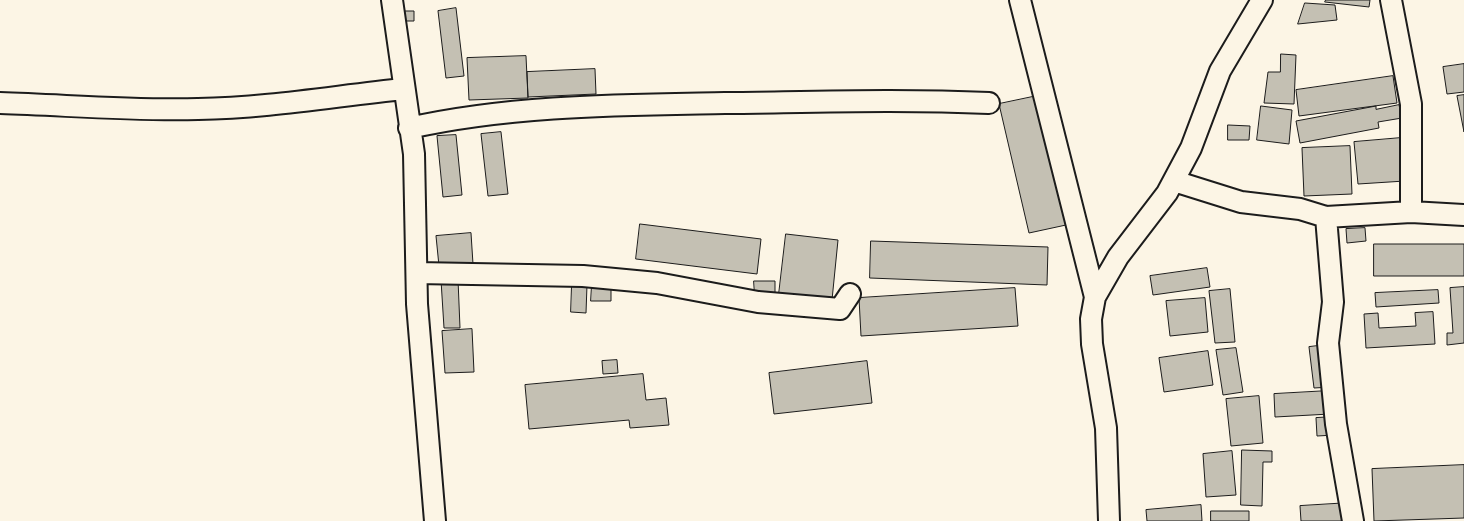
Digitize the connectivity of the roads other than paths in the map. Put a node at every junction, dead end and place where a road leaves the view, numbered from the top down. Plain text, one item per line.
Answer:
1 (392, 0) edge
2 (1020, 0) edge
3 (1262, 0) edge
4 (1390, 0) edge
5 (404, 89) junction
6 (0, 102) edge
7 (989, 103) dead end
8 (409, 128) junction
9 (1174, 181) junction
10 (1411, 212) junction
11 (1464, 215) edge
12 (1326, 218) junction
13 (417, 272) junction
14 (850, 294) dead end
15 (1095, 297) junction
16 (435, 521) edge
17 (1108, 521) edge
18 (1352, 521) edge

1 - 5 street
2 - 15 street
3 - 9 street
4 - 10 street
5 - 6 street
5 - 8 street
7 - 8 street
8 - 13 street
9 - 12 street
9 - 15 street
10 - 11 street
10 - 12 street
12 - 18 street
13 - 14 street
13 - 16 street
15 - 17 street

